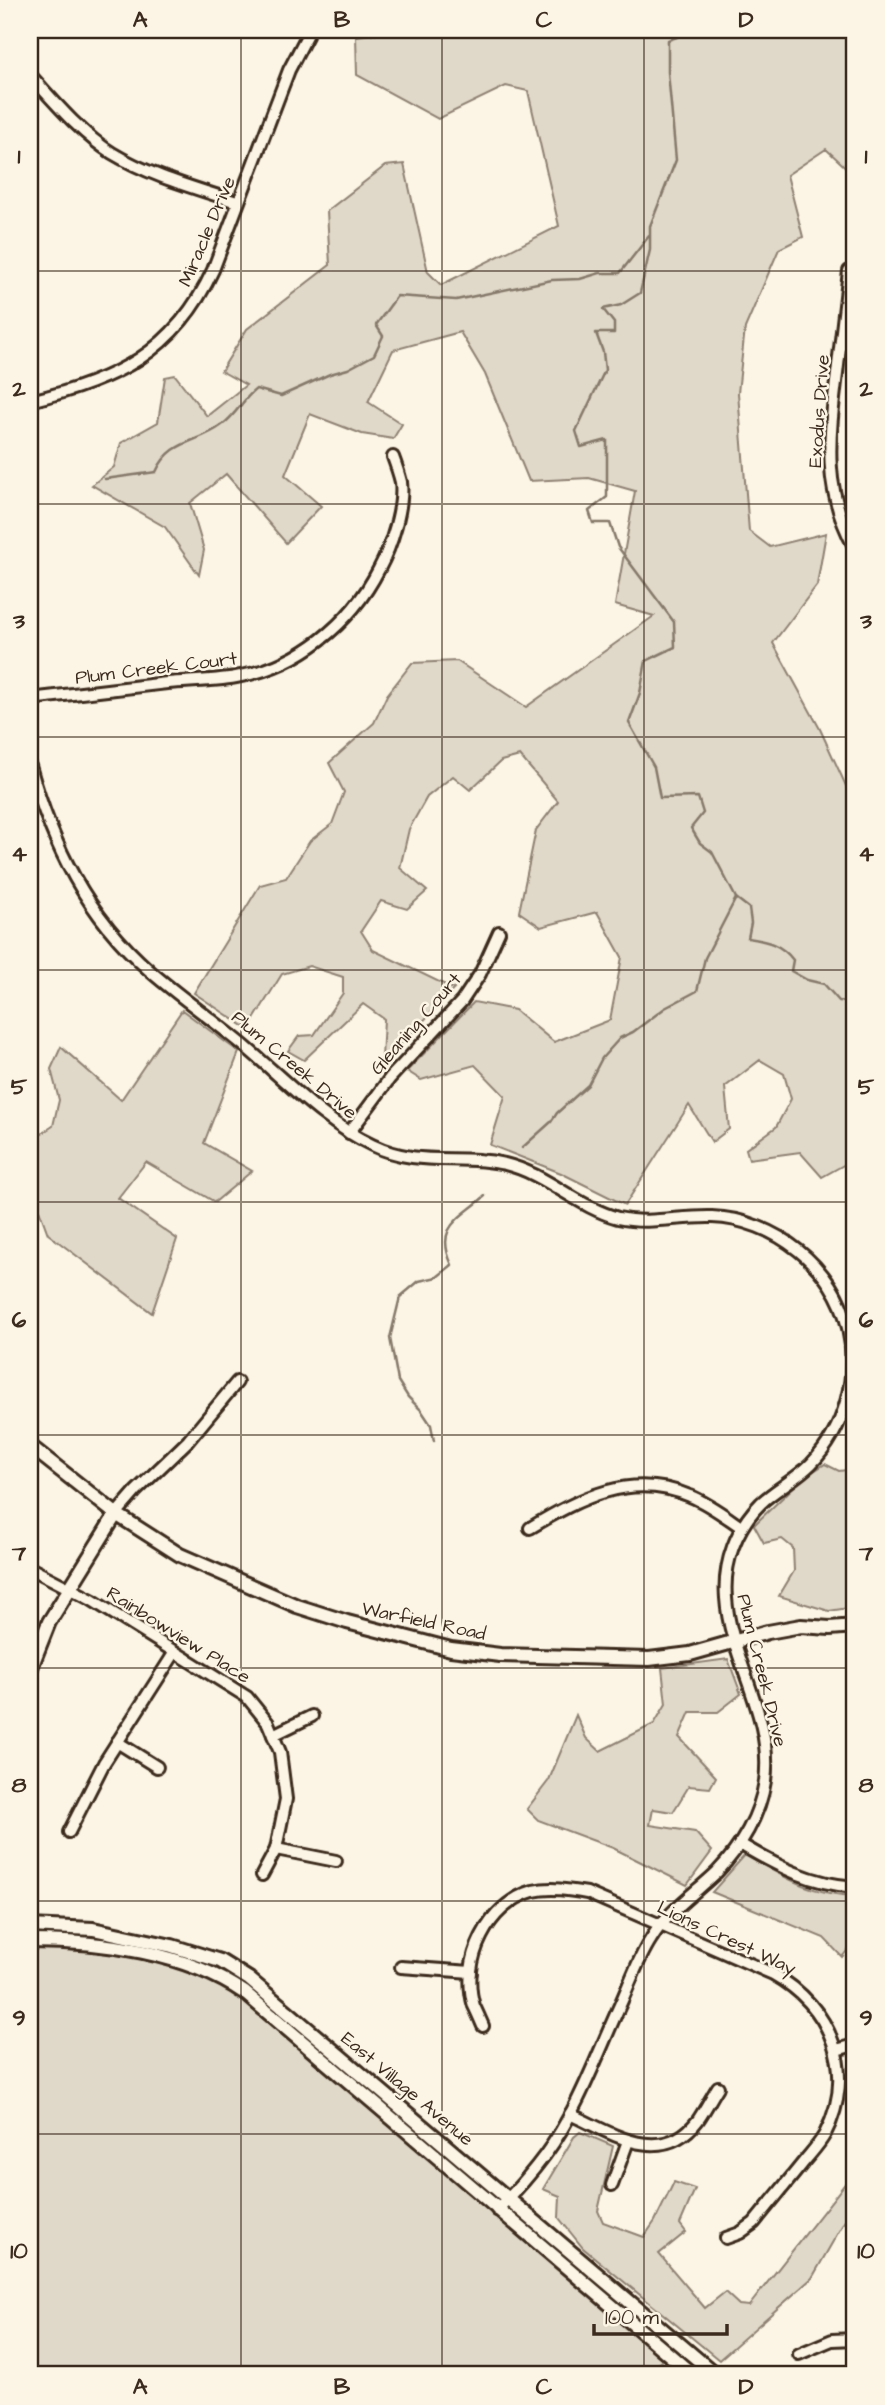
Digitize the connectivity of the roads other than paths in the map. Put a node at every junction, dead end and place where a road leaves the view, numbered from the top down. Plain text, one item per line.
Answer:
1 (310, 30) edge
2 (30, 75) edge
3 (237, 202) junction
4 (849, 271) dead end
5 (30, 401) edge
6 (393, 457) dead end
7 (855, 548) edge
8 (30, 699) edge
9 (30, 766) edge
10 (499, 932) dead end
11 (349, 1133) junction
12 (237, 1382) dead end
13 (30, 1446) edge
14 (116, 1514) junction
15 (741, 1527) junction
16 (530, 1528) dead end
17 (30, 1567) edge
18 (70, 1589) junction
19 (855, 1626) edge
20 (736, 1641) junction
21 (175, 1651) junction
22 (30, 1670) edge
23 (312, 1716) dead end
24 (273, 1735) junction
25 (117, 1742) junction
26 (157, 1767) dead end
27 (69, 1832) dead end
28 (740, 1844) junction
29 (276, 1849) junction
30 (336, 1861) dead end
31 (262, 1875) dead end
32 (855, 1887) edge
33 (661, 1925) junction
34 (30, 1926) edge
35 (30, 1941) edge
36 (401, 1967) dead end
37 (471, 1972) junction
38 (483, 2026) dead end
39 (855, 2045) edge
40 (836, 2050) junction
41 (718, 2087) dead end
42 (569, 2115) junction
43 (628, 2141) junction
44 (612, 2185) dead end
45 (509, 2198) junction
46 (497, 2210) junction
47 (726, 2238) dead end
48 (855, 2339) edge
49 (799, 2354) dead end
50 (693, 2375) edge
51 (716, 2375) edge

1 - 3 street, Miracle Drive
2 - 3 street
3 - 5 street, Miracle Drive
4 - 7 street, Exodus Drive
6 - 8 street, Plum Creek Court
9 - 11 street, Plum Creek Drive
10 - 11 street, Gleaning Court
11 - 15 street, Plum Creek Drive
12 - 14 street
13 - 14 street, Warfield Road
14 - 18 street
14 - 20 street, Warfield Road
15 - 16 street
15 - 20 street, Plum Creek Drive
17 - 18 street, Rainbowview Place
18 - 21 street, Rainbowview Place
18 - 22 street
19 - 20 street, Warfield Road
20 - 28 street, Plum Creek Drive
21 - 24 street, Rainbowview Place
21 - 25 street
23 - 24 street
24 - 29 street, Rainbowview Place
25 - 26 street
25 - 27 street
28 - 32 street
28 - 33 street, Plum Creek Drive
29 - 30 street
29 - 31 street, Rainbowview Place
33 - 37 street, Lions Crest Way
33 - 40 street, Lions Crest Way
33 - 42 street, Plum Creek Drive
34 - 45 street, East Village Avenue
35 - 46 street, East Village Avenue
36 - 37 street
37 - 38 street
39 - 40 street
40 - 47 street, Lions Crest Way
41 - 43 street
42 - 43 street
42 - 45 street, Plum Creek Drive
43 - 44 street
45 - 46 street, Plum Creek Drive
45 - 51 street, East Village Avenue
46 - 50 street, East Village Avenue
48 - 49 street

